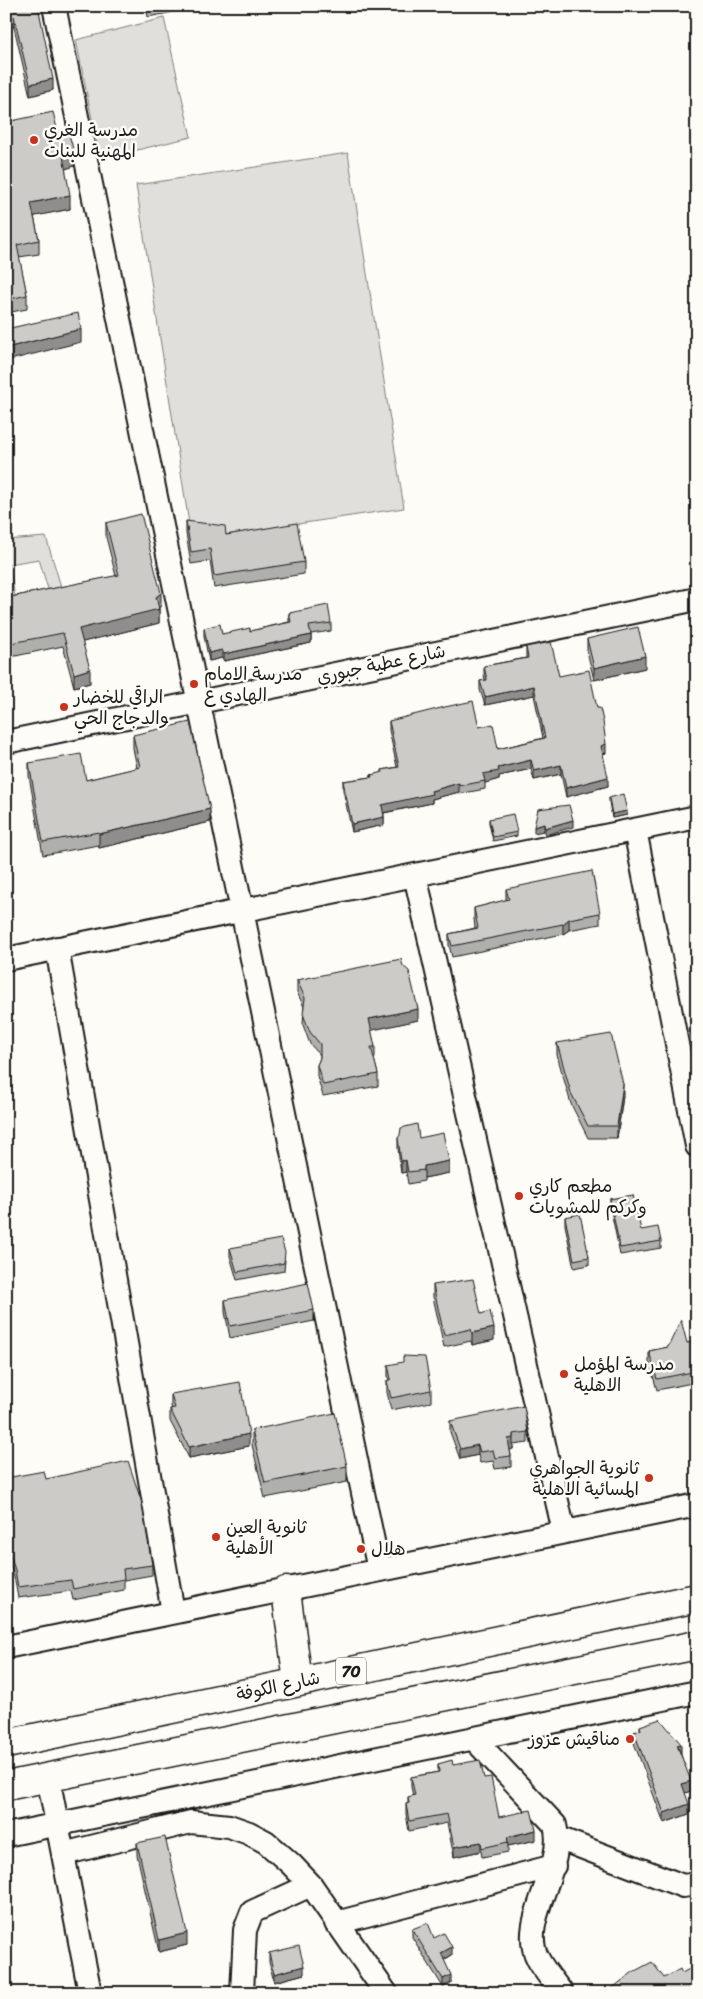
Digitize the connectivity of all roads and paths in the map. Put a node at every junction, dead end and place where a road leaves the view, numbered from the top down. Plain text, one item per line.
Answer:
1 (54, 6) edge
2 (697, 599) edge
3 (198, 702) junction
4 (6, 742) edge
5 (697, 817) edge
6 (635, 830) junction
7 (415, 875) junction
8 (242, 910) junction
9 (57, 948) junction
10 (6, 959) edge
11 (697, 1146) edge
12 (697, 1504) edge
13 (564, 1532) junction
14 (379, 1570) junction
15 (286, 1591) junction
16 (697, 1598) edge
17 (173, 1612) junction
18 (697, 1645) edge
19 (6, 1646) edge
20 (298, 1682) junction
21 (697, 1692) edge
22 (473, 1738) junction
23 (6, 1744) edge
24 (48, 1777) junction
25 (6, 1786) edge
26 (58, 1825) junction
27 (6, 1834) edge
28 (558, 1838) junction
29 (63, 1854) junction
30 (554, 1866) junction
31 (697, 1884) edge
32 (311, 1885) junction
33 (336, 1923) junction
34 (90, 1993) edge
35 (242, 1993) edge
36 (386, 1993) edge
37 (562, 1993) edge

1 - 3 street
2 - 3 street, شارع عطية جبوري
3 - 4 street, شارع عطية جبوري
3 - 8 street
5 - 6 street
6 - 7 street
6 - 11 street
7 - 8 street
7 - 13 street
8 - 9 street
8 - 14 street
9 - 10 street
9 - 17 street
12 - 13 street
13 - 14 street
14 - 15 street
15 - 17 street
15 - 20 highway
16 - 20 highway, شارع الكوفة / 70
17 - 19 street
18 - 24 highway
20 - 23 highway, شارع الكوفة / 70
21 - 22 street
22 - 26 street
22 - 28 street
24 - 25 highway
24 - 26 street
26 - 27 street
26 - 29 street
28 - 30 street
28 - 31 street
29 - 32 street
29 - 34 street
30 - 33 street
30 - 37 street
32 - 33 street
32 - 35 street
33 - 36 street

